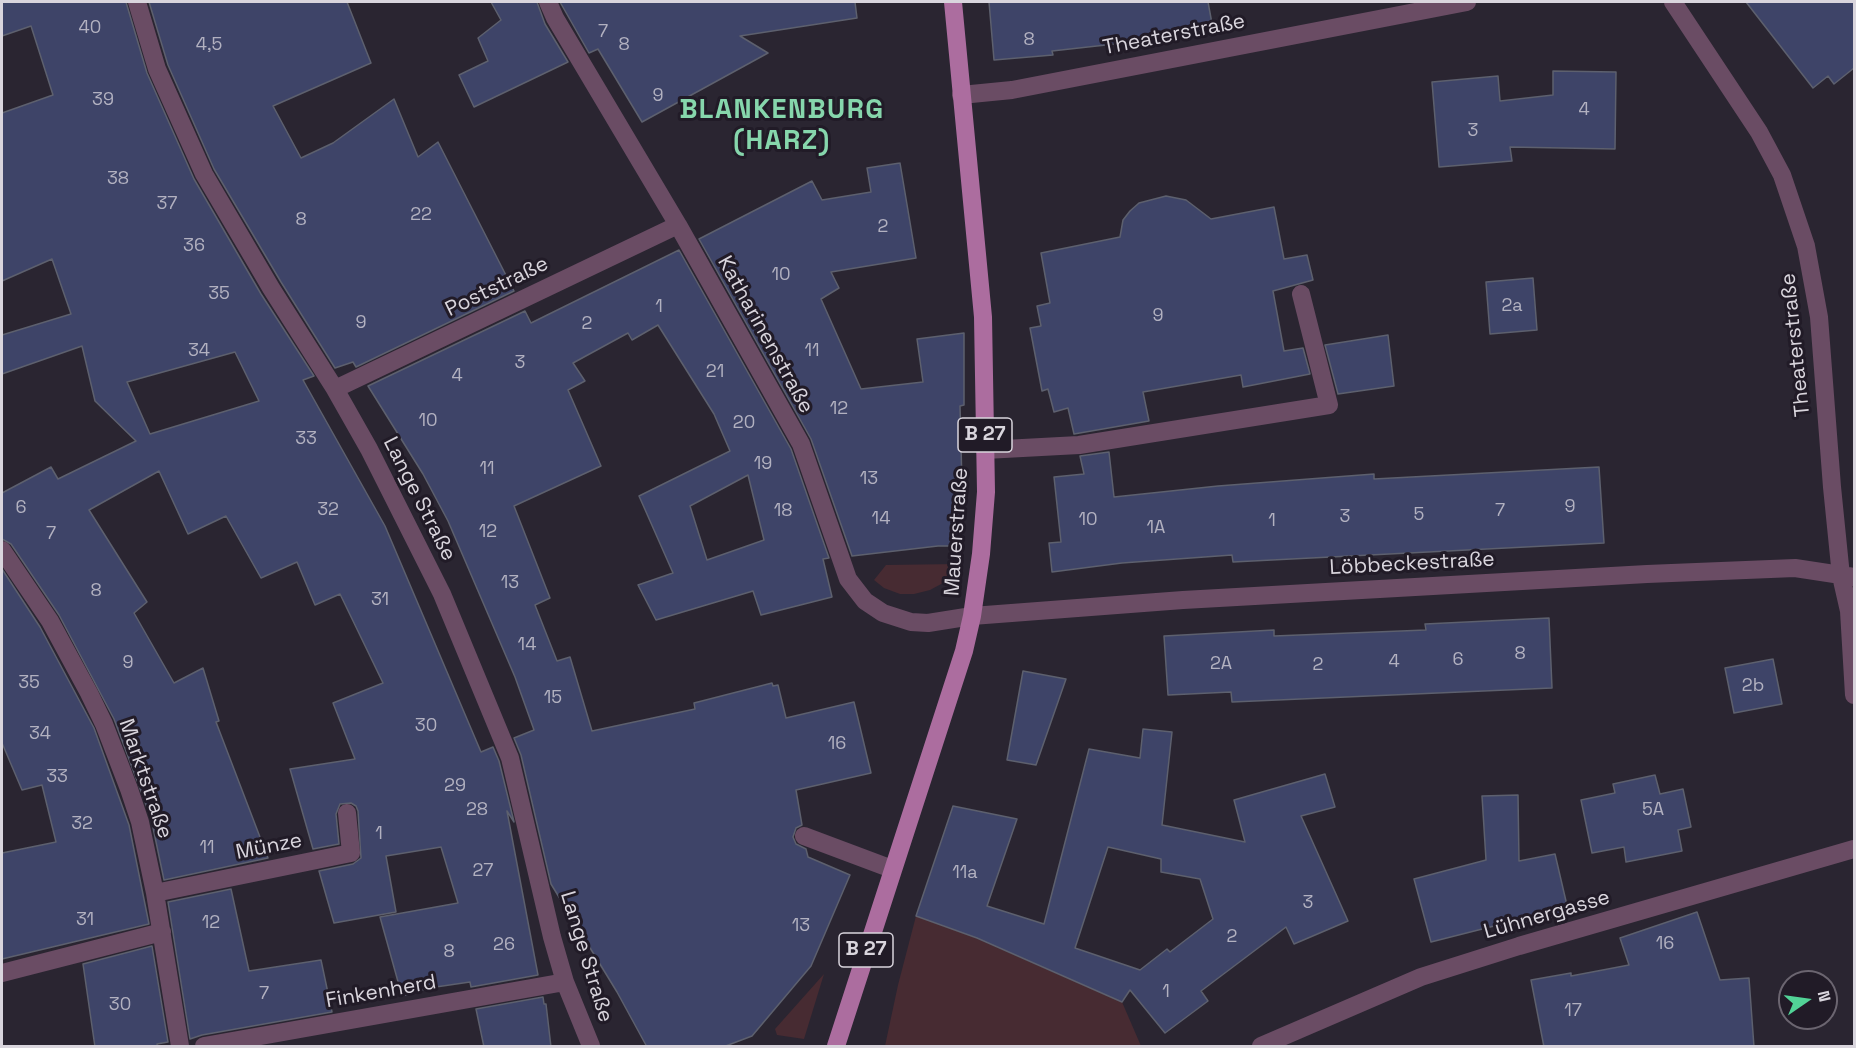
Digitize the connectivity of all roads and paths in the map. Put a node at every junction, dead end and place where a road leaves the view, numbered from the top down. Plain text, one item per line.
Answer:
1 (137, 2) edge
2 (548, 2) edge
3 (953, 2) edge
4 (1467, 2) edge
5 (1673, 2) edge
6 (1408, 7) edge
7 (960, 95) junction
8 (678, 225) junction
9 (1301, 294) dead end
10 (335, 389) junction
11 (985, 450) junction
12 (2, 550) edge
13 (1848, 576) edge
14 (972, 615) junction
15 (1854, 695) edge
16 (347, 813) dead end
17 (804, 836) dead end
18 (1854, 849) edge
19 (892, 869) junction
20 (155, 893) junction
21 (162, 932) junction
22 (2, 973) edge
23 (565, 982) junction
24 (180, 1047) edge
25 (204, 1047) edge
26 (591, 1047) edge
27 (836, 1047) edge
28 (1261, 1047) edge

1 - 10 street, Lange Straße
2 - 8 street, Katharinenstraße
3 - 7 main road, Mauerstraße / B 27
4 - 6 street, Theaterstraße
5 - 13 street, Theaterstraße
6 - 7 street, Theaterstraße
7 - 11 main road, Mauerstraße / B 27
8 - 10 street, Poststraße
8 - 14 street, Katharinenstraße
9 - 11 street
10 - 23 street, Lange Straße
11 - 14 main road, Mauerstraße / B 27
12 - 20 street, Marktstraße
13 - 14 street, Löbbeckestraße
13 - 15 street, Theaterstraße
14 - 19 main road, Mauerstraße / B 27
16 - 20 street, Münze
17 - 19 street
18 - 28 street, Lühnergasse
19 - 27 main road, Mauerstraße / B 27
20 - 21 street, Marktstraße
21 - 22 street
21 - 24 street, Marktstraße
23 - 25 street, Finkenherd
23 - 26 street, Lange Straße

